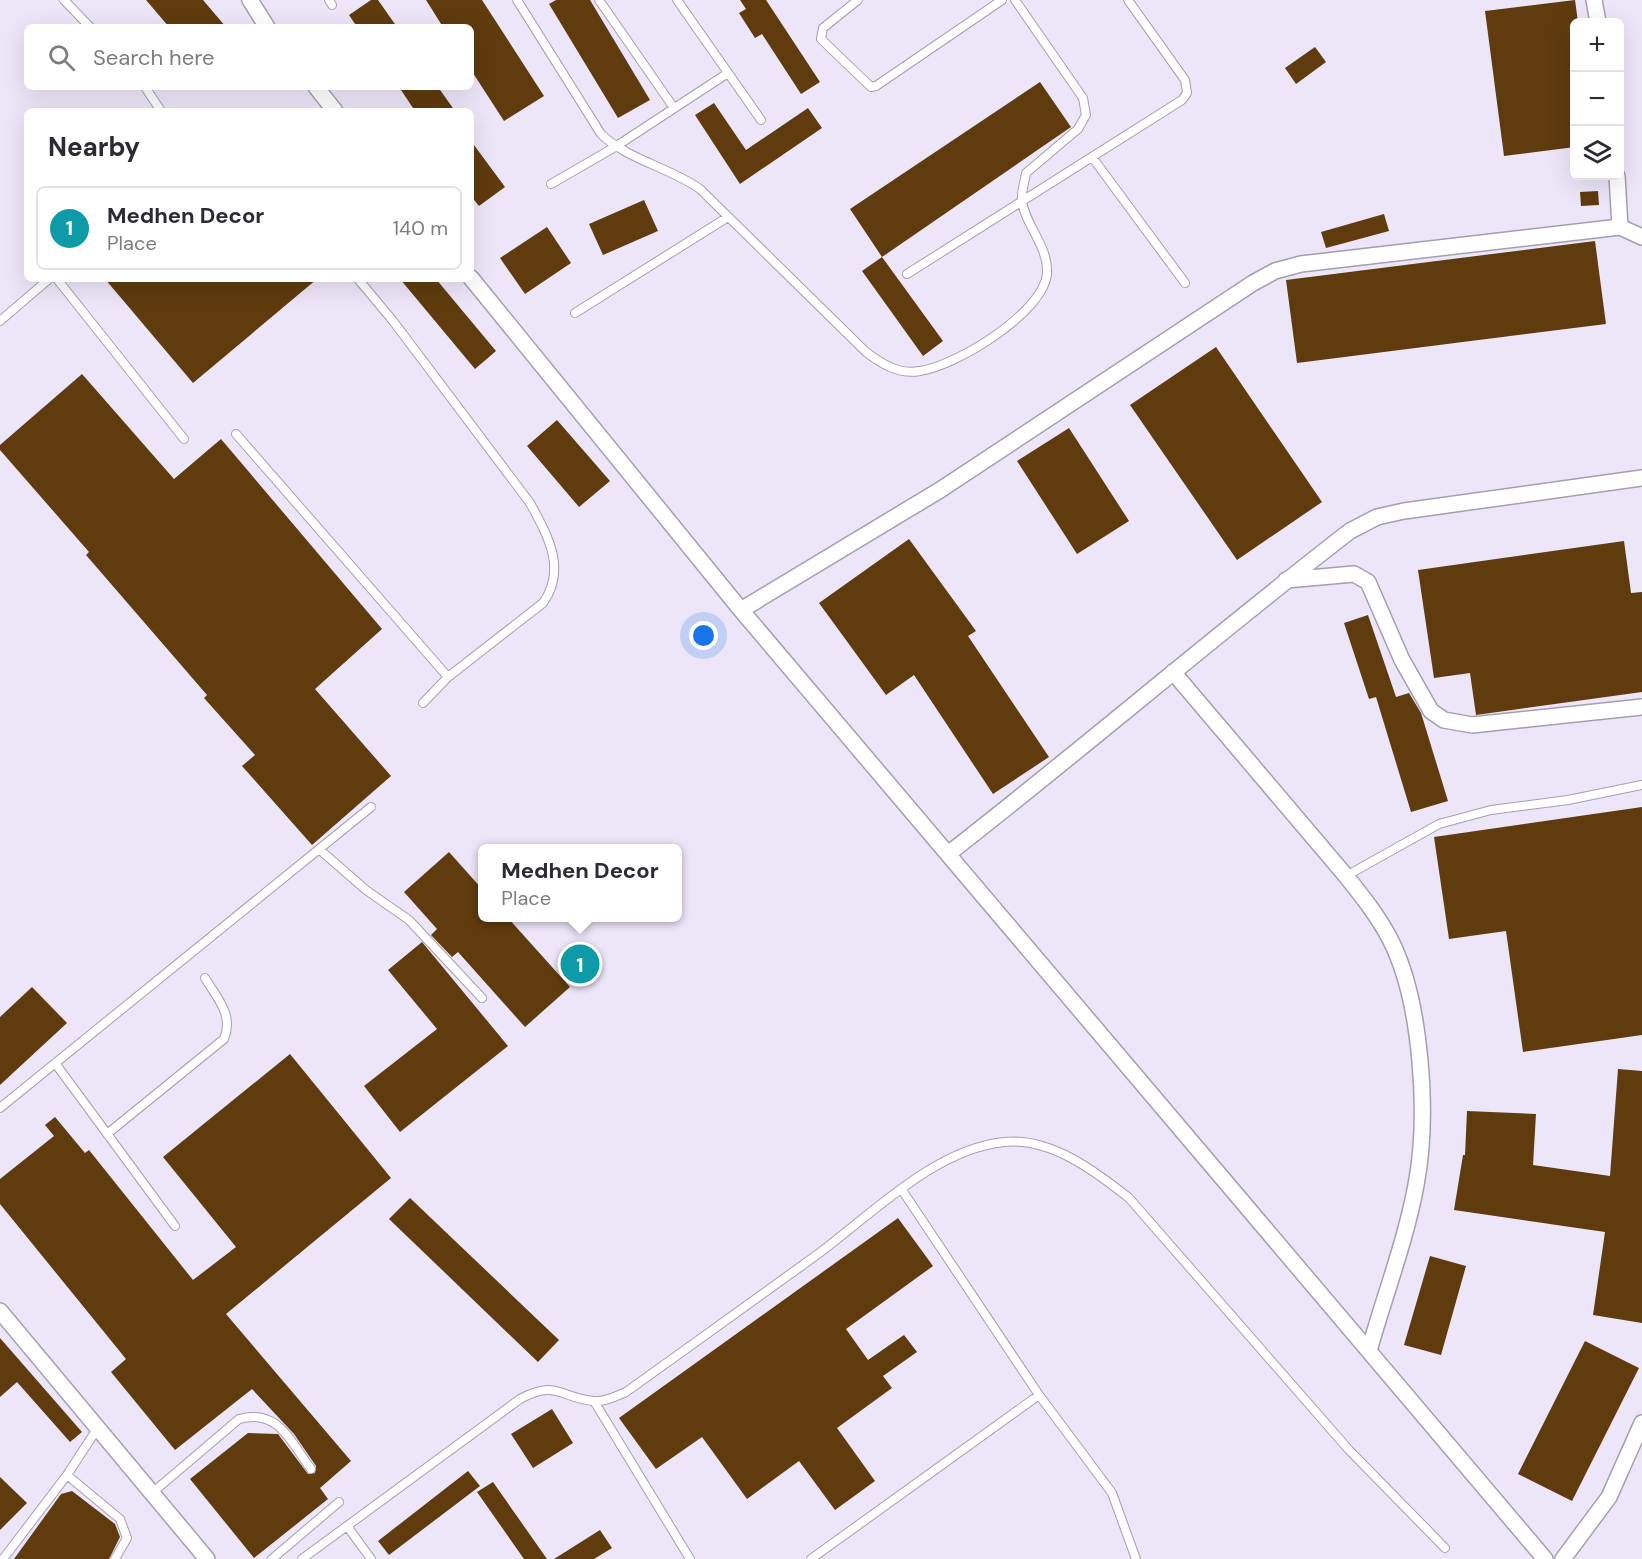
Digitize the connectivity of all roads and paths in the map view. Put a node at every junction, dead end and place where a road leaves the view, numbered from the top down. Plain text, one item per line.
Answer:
1 (64, 0) edge
2 (250, 0) edge
3 (517, 0) edge
4 (599, 0) edge
5 (676, 0) edge
6 (858, 0) edge
7 (1002, 0) edge
8 (1015, 0) edge
9 (1128, 0) edge
10 (1594, 0) edge
11 (1597, 18) edge
12 (87, 24) edge
13 (265, 24) edge
14 (728, 73) junction
15 (147, 90) edge
16 (318, 90) edge
17 (159, 108) edge
18 (333, 108) edge
19 (674, 108) junction
20 (761, 120) dead end
21 (615, 147) junction
22 (1092, 157) junction
23 (1617, 180) edge
24 (551, 184) dead end
25 (1022, 201) junction
26 (728, 217) junction
27 (1620, 227) junction
28 (1642, 237) edge
29 (908, 274) dead end
30 (46, 282) edge
31 (59, 282) edge
32 (360, 282) edge
33 (474, 282) edge
34 (1185, 283) dead end
35 (575, 314) dead end
36 (0, 321) edge
37 (236, 434) dead end
38 (184, 439) dead end
39 (1642, 478) edge
40 (1286, 580) junction
41 (741, 610) junction
42 (1173, 672) junction
43 (448, 677) junction
44 (423, 703) dead end
45 (1642, 707) edge
46 (1642, 785) edge
47 (371, 807) dead end
48 (319, 849) junction
49 (948, 854) junction
50 (1346, 876) junction
51 (205, 978) dead end
52 (482, 998) dead end
53 (56, 1063) junction
54 (0, 1107) edge
55 (107, 1134) junction
56 (903, 1190) junction
57 (175, 1226) dead end
58 (0, 1311) edge
59 (1369, 1351) junction
60 (1039, 1395) junction
61 (594, 1401) junction
62 (1642, 1423) edge
63 (98, 1430) junction
64 (311, 1469) dead end
65 (67, 1475) junction
66 (152, 1493) junction
67 (339, 1502) dead end
68 (347, 1526) junction
69 (1445, 1548) dead end
70 (3, 1559) edge
71 (116, 1559) edge
72 (207, 1559) edge
73 (272, 1559) edge
74 (302, 1559) edge
75 (371, 1559) edge
76 (690, 1559) edge
77 (810, 1559) edge
78 (1136, 1559) edge
79 (1545, 1559) edge
80 (1563, 1559) edge

1 - 12 lane
2 - 13 street
3 - 21 lane
4 - 19 lane
5 - 14 lane
6 - 7 lane
8 - 25 lane
9 - 22 lane
10 - 11 street
14 - 19 lane
14 - 20 lane
15 - 17 lane
16 - 18 street
19 - 21 lane
21 - 24 lane
21 - 26 lane
22 - 25 lane
22 - 34 lane
23 - 27 street
25 - 26 lane
25 - 29 lane
26 - 35 lane
27 - 28 street
27 - 41 street
30 - 36 lane
31 - 38 lane
32 - 43 lane
33 - 41 street
37 - 43 lane
39 - 40 street
40 - 42 street
40 - 45 street
41 - 49 street
42 - 49 street
42 - 50 street
43 - 44 lane
46 - 50 lane
47 - 48 lane
48 - 52 lane
48 - 53 lane
49 - 59 street
50 - 59 street
51 - 55 lane
53 - 54 lane
53 - 55 lane
55 - 57 lane
56 - 60 lane
56 - 61 lane
56 - 69 lane
58 - 63 street
59 - 79 street
60 - 77 lane
60 - 78 lane
61 - 68 lane
61 - 76 lane
62 - 80 street
63 - 65 lane
63 - 66 street
64 - 66 lane
65 - 70 lane
65 - 71 lane
66 - 72 street
67 - 73 lane
68 - 74 lane
68 - 75 lane

